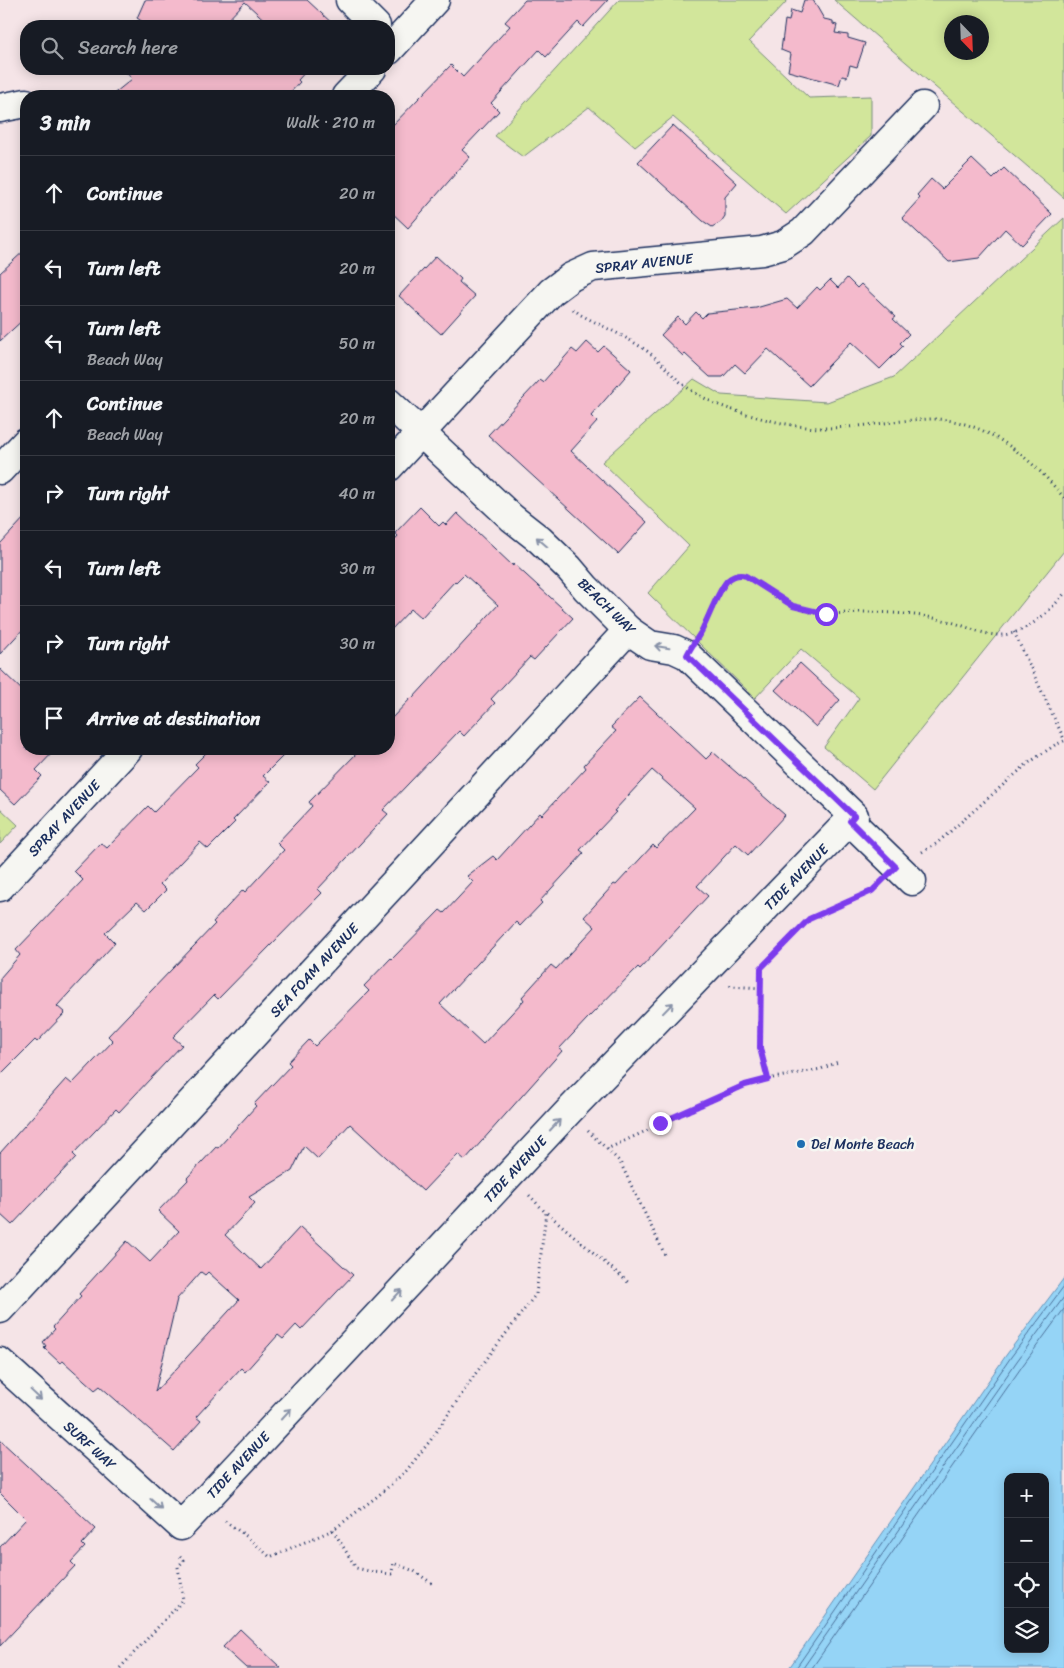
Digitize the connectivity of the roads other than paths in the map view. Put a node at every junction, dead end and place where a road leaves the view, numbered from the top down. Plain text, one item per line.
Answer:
1 (350, 0) edge
2 (435, 0) edge
3 (368, 20) edge
4 (395, 33) edge
5 (366, 75) edge
6 (352, 90) edge
7 (20, 104) edge
8 (923, 106) dead end
9 (0, 108) edge
10 (395, 408) edge
11 (420, 433) junction
12 (20, 448) edge
13 (395, 460) edge
14 (0, 470) edge
15 (628, 630) junction
16 (122, 755) edge
17 (852, 819) junction
18 (904, 874) road end
19 (0, 887) edge
20 (0, 1309) edge
21 (0, 1362) edge
22 (177, 1538) joint

1 - 3 street
2 - 4 street
5 - 6 street
7 - 9 street
8 - 11 street, SPRAY AVENUE
10 - 11 street, BEACH WAY
11 - 13 street, SPRAY AVENUE
15 -> 11 street, BEACH WAY
12 - 14 street
17 -> 15 street, BEACH WAY
15 - 20 street, SEA FOAM AVENUE
16 - 19 street, SPRAY AVENUE
17 - 18 street, BEACH WAY
22 -> 17 street, TIDE AVENUE
21 -> 22 street, SURF WAY

